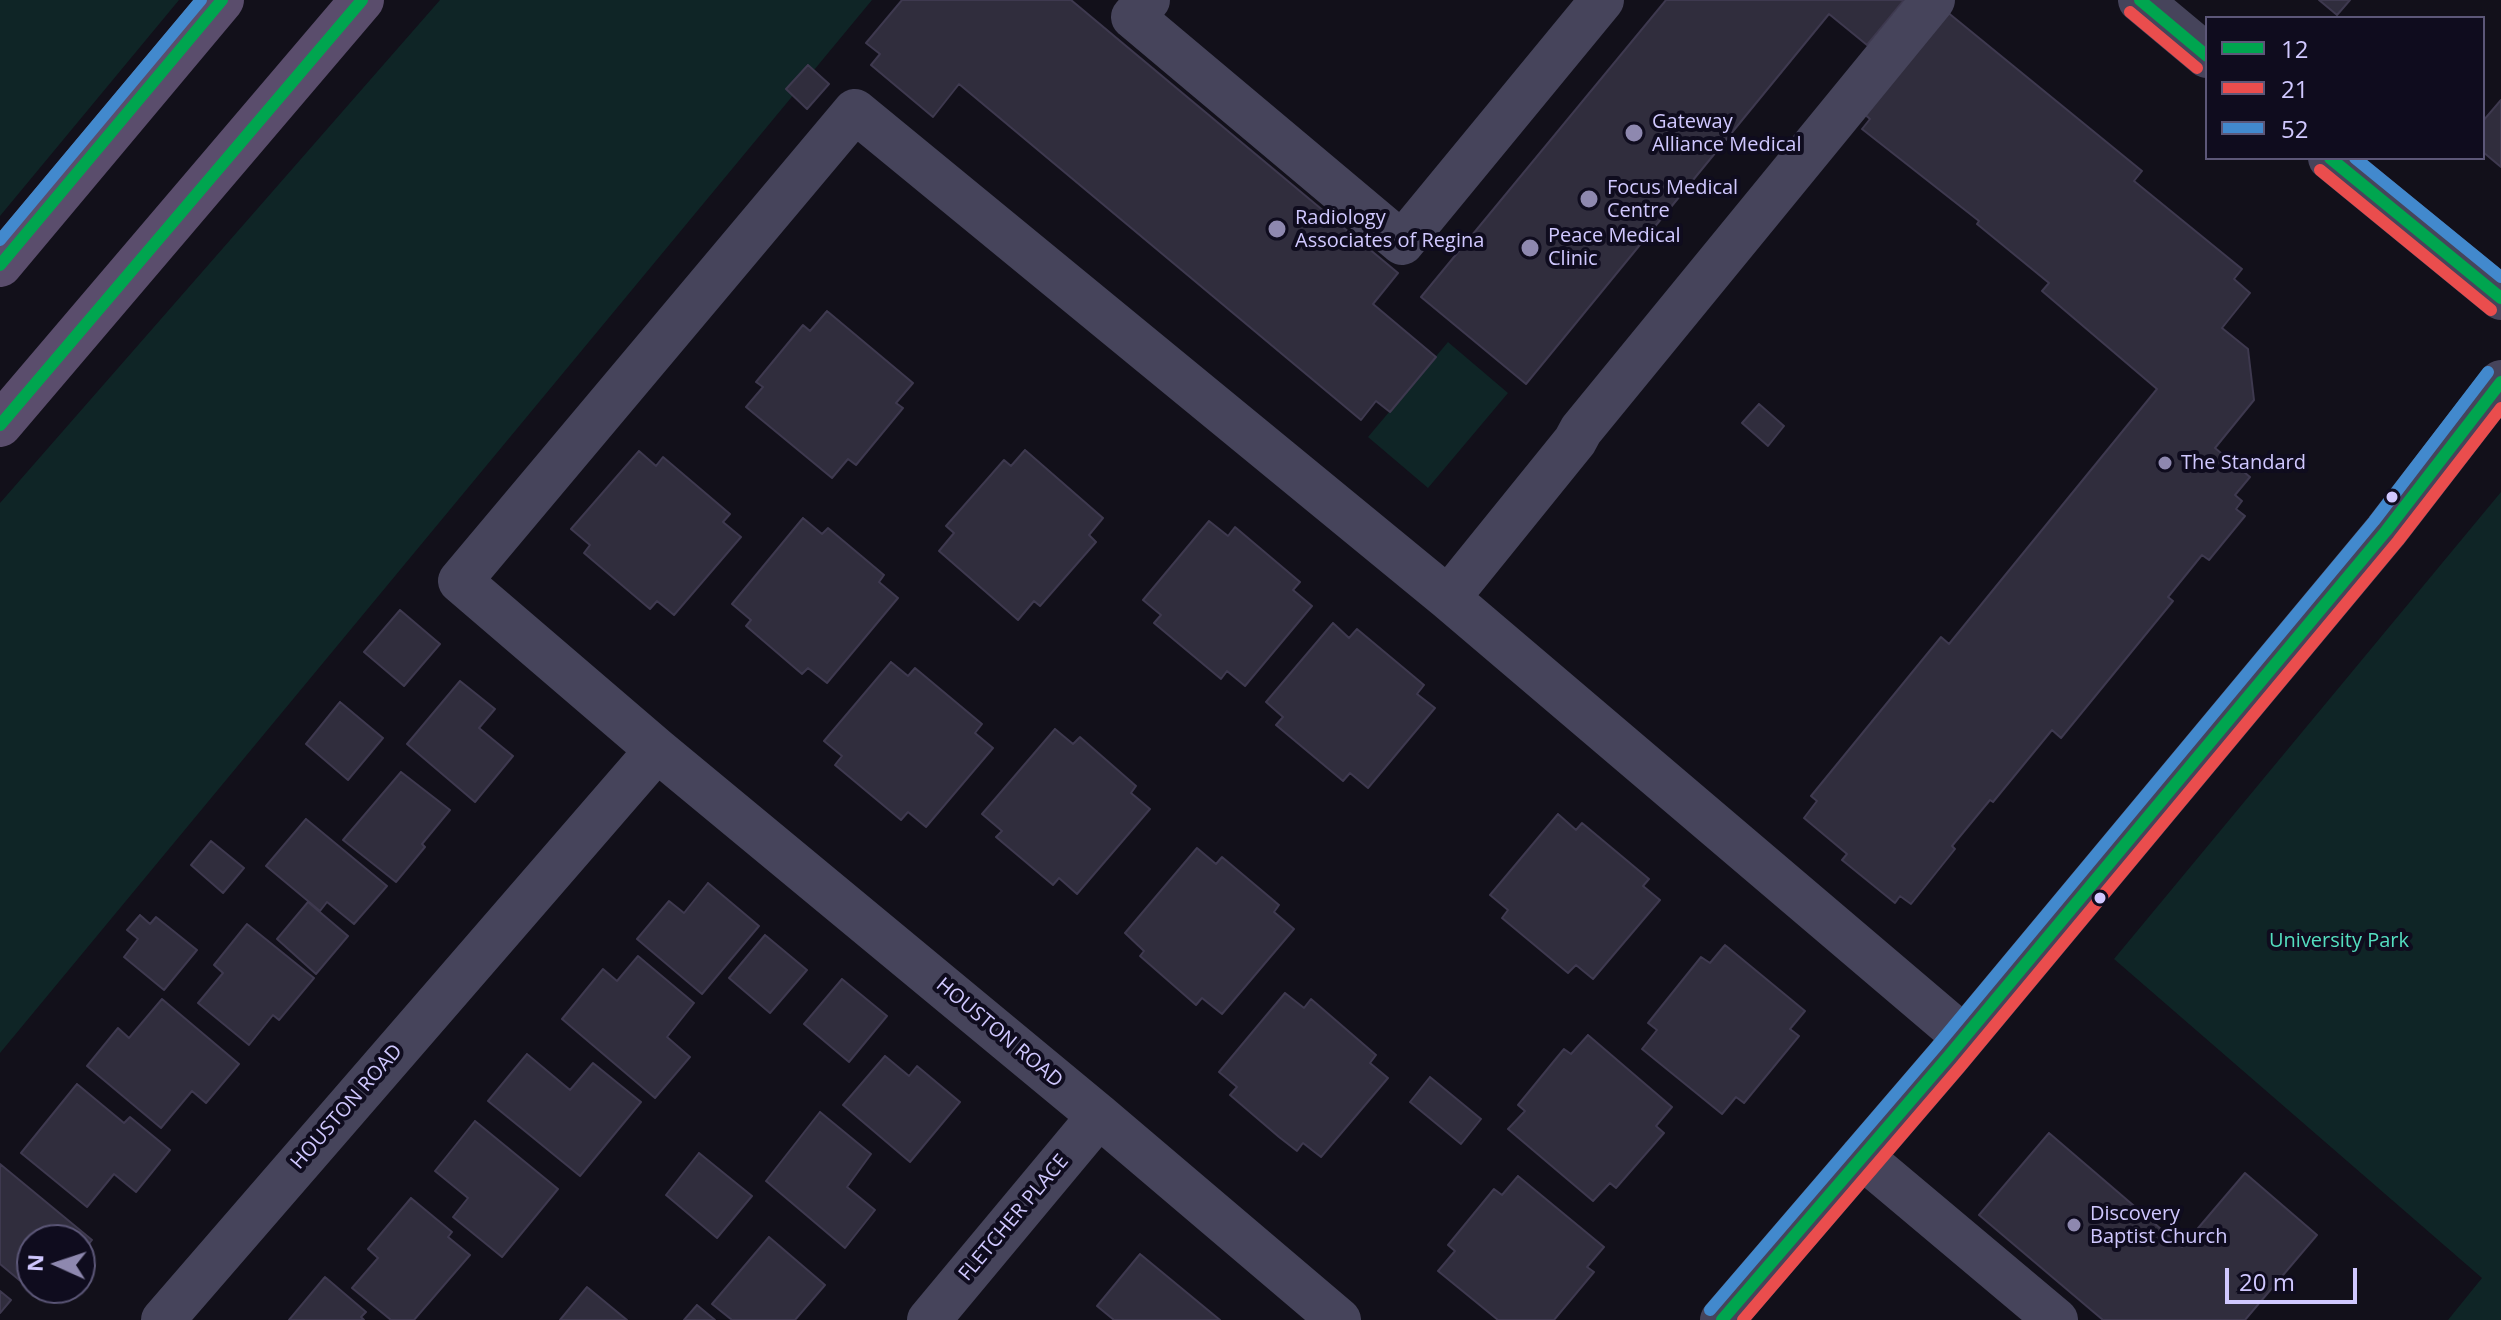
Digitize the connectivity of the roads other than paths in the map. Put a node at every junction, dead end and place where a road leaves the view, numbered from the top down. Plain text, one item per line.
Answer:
1 (222, 0) edge
2 (362, 0) edge
3 (1148, 0) edge
4 (1602, 0) edge
5 (1933, 0) edge
6 (2140, 0) edge
7 (2205, 54) edge
8 (2332, 160) edge
9 (0, 265) edge
10 (2501, 298) edge
11 (2501, 382) edge
12 (0, 425) edge
13 (1448, 598) junction
14 (657, 750) junction
15 (1964, 1037) junction
16 (1099, 1116) junction
17 (1862, 1157) junction
18 (163, 1320) edge
19 (929, 1320) edge
20 (1339, 1320) edge
21 (1722, 1320) edge
22 (2056, 1320) edge

1 - 9 main road
2 - 12 main road
3 - 4 street
5 - 13 street
6 - 7 street
8 - 10 street
11 - 15 street
13 - 14 street, HOUSTON ROAD
13 - 15 street
14 - 16 street, HOUSTON ROAD
14 - 18 street, HOUSTON ROAD
15 - 17 street
16 - 19 street, FLETCHER PLACE
16 - 20 street, HOUSTON ROAD
17 - 21 street
17 - 22 street

